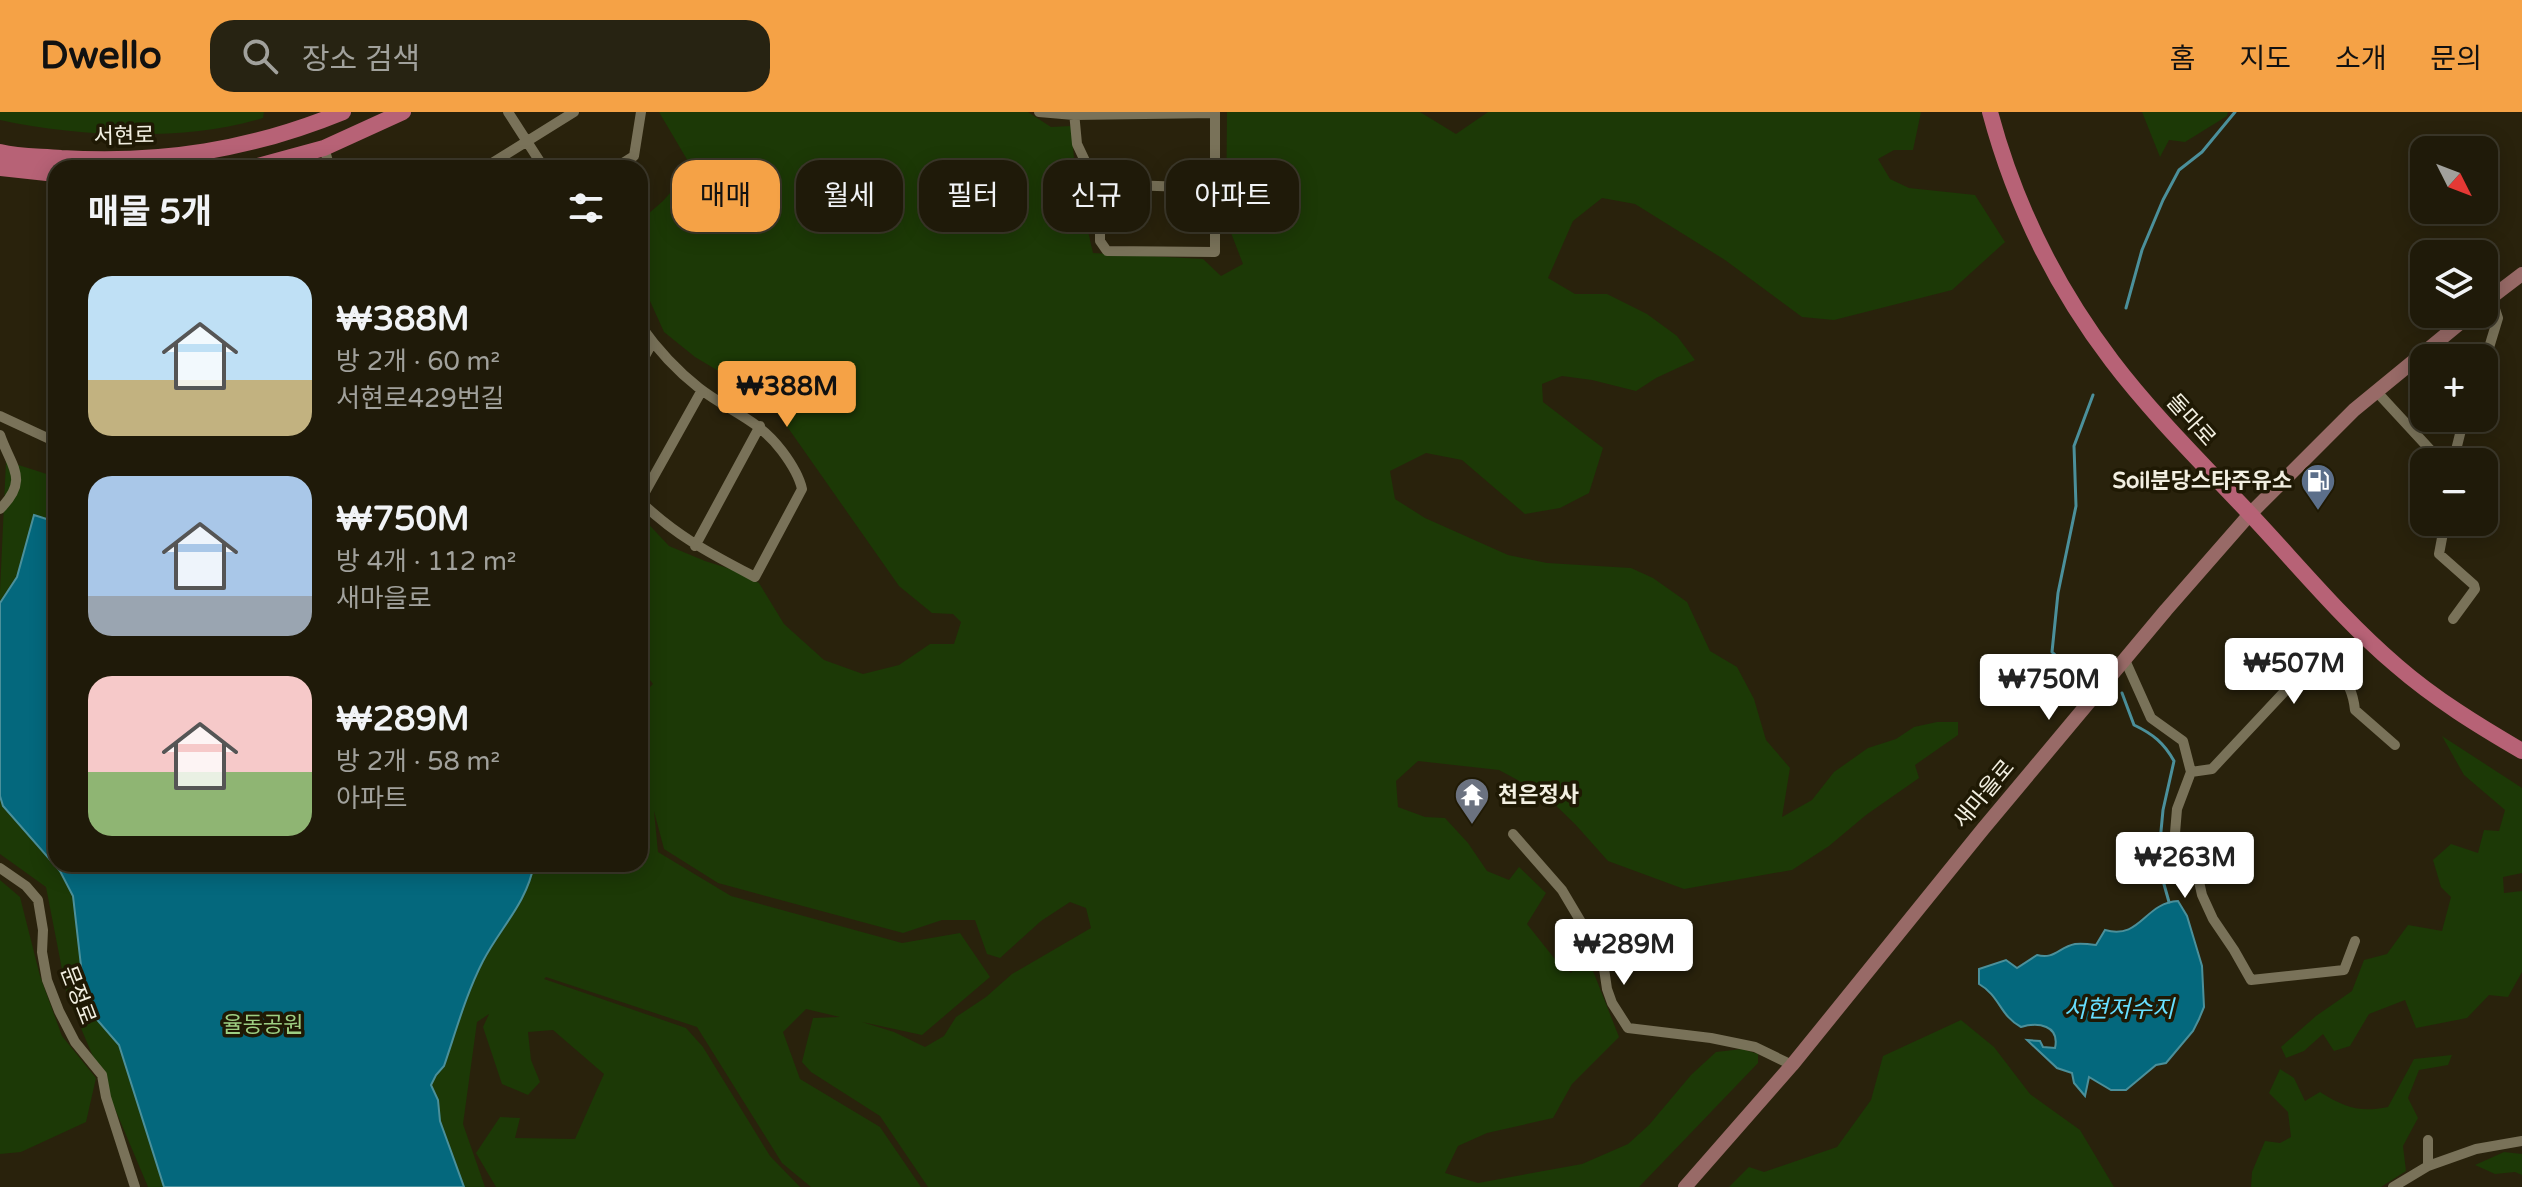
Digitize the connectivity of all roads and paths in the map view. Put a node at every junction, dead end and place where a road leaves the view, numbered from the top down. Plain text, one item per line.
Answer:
1 (343, 112) edge
2 (403, 112) edge
3 (508, 112) edge
4 (574, 112) edge
5 (641, 112) edge
6 (1039, 112) edge
7 (1990, 112) edge
8 (1141, 113) edge
9 (1215, 113) edge
10 (1074, 114) edge
11 (526, 142) junction
12 (317, 151) junction
13 (0, 152) edge
14 (282, 160) edge
15 (324, 160) edge
16 (497, 160) edge
17 (538, 160) edge
18 (628, 160) edge
19 (1086, 160) edge
20 (1215, 160) edge
21 (0, 168) edge
22 (48, 173) edge
23 (1100, 232) edge
24 (1215, 232) edge
25 (2522, 274) edge
26 (2498, 292) edge
27 (2455, 328) edge
28 (648, 337) edge
29 (652, 343) junction
30 (648, 350) edge
31 (702, 390) junction
32 (2376, 391) junction
33 (0, 416) edge
34 (760, 426) junction
35 (0, 435) edge
36 (48, 438) edge
37 (2429, 448) edge
38 (648, 487) edge
39 (0, 509) edge
40 (648, 509) edge
41 (2250, 514) junction
42 (2442, 536) edge
43 (695, 546) junction
44 (2453, 619) dead end
45 (2125, 660) junction
46 (2395, 745) dead end
47 (2522, 751) edge
48 (2191, 772) junction
49 (1513, 834) dead end
50 (0, 868) edge
51 (2355, 941) dead end
52 (1792, 1065) junction
53 (2428, 1140) dead end
54 (2522, 1141) edge
55 (2428, 1166) junction
56 (135, 1187) edge
57 (1685, 1187) edge
58 (2393, 1187) edge

1 - 13 main road, 서현로
2 - 12 main road
3 - 11 street
4 - 11 street
5 - 18 street
6 - 10 street
7 - 41 main road, 돌마로
8 - 9 street
8 - 10 street
9 - 20 street
10 - 19 street
11 - 16 street
11 - 17 street
12 - 14 main road
12 - 15 street
21 - 22 main road
23 - 24 street
25 - 26 street
27 - 32 street, 새마을로
28 - 29 street
29 - 30 street
29 - 31 street
31 - 34 street
31 - 38 street
32 - 37 street
32 - 41 street, 새마을로
33 - 36 street
34 - 43 street
34 - 43 street
35 - 39 street
40 - 43 street
41 - 45 street, 새마을로
41 - 47 main road, 돌마로
42 - 44 street
45 - 48 street
45 - 52 street, 새마을로
46 - 48 street
48 - 51 street
49 - 52 street
50 - 56 street, 문정로
52 - 57 street, 새마을로
53 - 55 street
54 - 55 street
55 - 58 street

